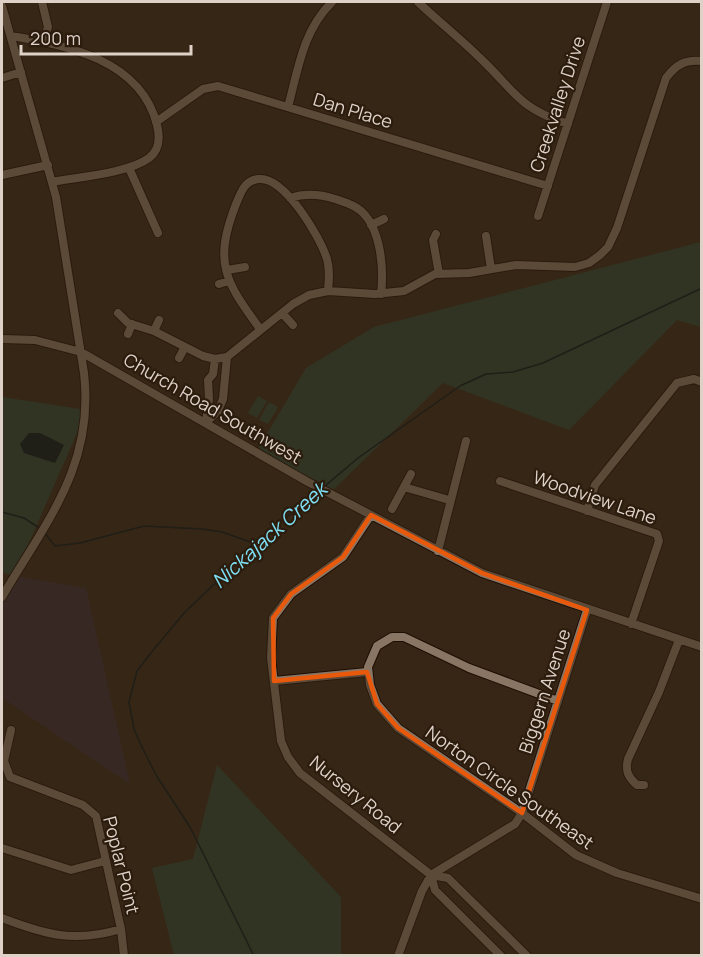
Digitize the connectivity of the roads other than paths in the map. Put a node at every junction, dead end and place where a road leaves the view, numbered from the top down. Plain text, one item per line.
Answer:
1 (42, 2) edge
2 (332, 2) edge
3 (418, 2) edge
4 (607, 2) edge
5 (2, 6) edge
6 (10, 36) junction
7 (44, 41) junction
8 (702, 61) edge
9 (21, 72) junction
10 (2, 78) edge
11 (288, 107) junction
12 (156, 122) junction
13 (568, 124) junction
14 (48, 165) junction
15 (129, 168) junction
16 (2, 175) edge
17 (52, 182) junction
18 (548, 186) junction
19 (290, 198) junction
20 (538, 216) dead end
21 (384, 219) dead end
22 (371, 225) junction
23 (159, 233) dead end
24 (436, 234) dead end
25 (486, 236) dead end
26 (245, 267) dead end
27 (491, 269) junction
28 (227, 270) junction
29 (439, 274) junction
30 (229, 281) junction
31 (219, 284) dead end
32 (328, 291) junction
33 (381, 294) junction
34 (118, 313) dead end
35 (282, 313) junction
36 (159, 320) dead end
37 (132, 324) junction
38 (293, 325) dead end
39 (260, 329) junction
40 (154, 331) junction
41 (128, 334) dead end
42 (2, 339) edge
43 (185, 347) junction
44 (81, 352) junction
45 (227, 357) junction
46 (179, 358) dead end
47 (215, 359) junction
48 (213, 374) junction
49 (226, 378) junction
50 (702, 382) edge
51 (206, 423) junction
52 (466, 441) dead end
53 (411, 474) dead end
54 (500, 481) dead end
55 (404, 487) junction
56 (449, 500) junction
57 (392, 509) dead end
58 (587, 511) junction
59 (371, 515) junction
60 (438, 551) junction
61 (2, 595) edge
62 (587, 610) junction
63 (631, 624) junction
64 (679, 640) junction
65 (702, 647) edge
66 (367, 672) junction
67 (274, 681) junction
68 (558, 701) junction
69 (11, 730) dead end
70 (644, 785) dead end
71 (522, 813) junction
72 (2, 848) edge
73 (105, 861) junction
74 (431, 875) junction
75 (702, 900) edge
76 (2, 918) edge
77 (121, 929) junction
78 (124, 956) edge
79 (399, 956) edge
80 (501, 956) edge
81 (527, 956) edge

1 - 7 street
2 - 11 street
3 - 13 street
4 - 13 street, Creekvalley Drive
5 - 6 street
6 - 7 street
6 - 9 street
7 - 12 street
8 - 27 street
9 - 10 street
9 - 14 street
11 - 12 street, Dan Place
11 - 18 street, Dan Place
12 - 15 street
13 - 18 street, Creekvalley Drive
14 - 16 street
14 - 17 street
15 - 17 street
15 - 23 street
17 - 44 street
18 - 20 street, Creekvalley Drive
19 - 22 street
19 - 28 street
19 - 32 street
21 - 22 street
22 - 33 street
24 - 29 street
25 - 27 street
26 - 28 street
27 - 29 street
28 - 30 street
29 - 33 street
30 - 31 street
30 - 39 street
32 - 33 street
32 - 35 street
34 - 37 street
35 - 38 street
35 - 39 street
36 - 40 street
37 - 40 street
37 - 41 street
39 - 45 street
40 - 43 street
42 - 44 street, Church Road Southwest
43 - 46 street
43 - 47 street
44 - 51 street, Church Road Southwest
44 - 61 street
45 - 47 street
45 - 49 street
47 - 48 street
48 - 49 street
48 - 51 street
49 - 51 street
50 - 58 street
51 - 59 street, Church Road Southwest
52 - 56 street
53 - 55 street
54 - 58 street, Woodview Lane
55 - 56 street
55 - 57 street
56 - 60 street
58 - 63 street, Woodview Lane
59 - 60 street, Church Road Southwest
59 - 67 street, Nursery Road
60 - 62 street, Church Road Southwest
62 - 63 street, Church Road Southwest
62 - 68 street, Biggern Avenue
63 - 64 street, Church Road Southwest
64 - 65 street, Church Road Southwest
64 - 70 street
66 - 67 street
66 - 68 street
66 - 71 street, Norton Circle Southeast
67 - 74 street, Nursery Road
68 - 71 street, Biggern Avenue
69 - 73 street, Poplar Point
71 - 74 street, Biggern Avenue
71 - 75 street, Norton Circle Southeast
72 - 73 street
73 - 77 street, Poplar Point
74 - 79 street
74 - 80 street
74 - 81 street
76 - 77 street
77 - 78 street, Poplar Point

